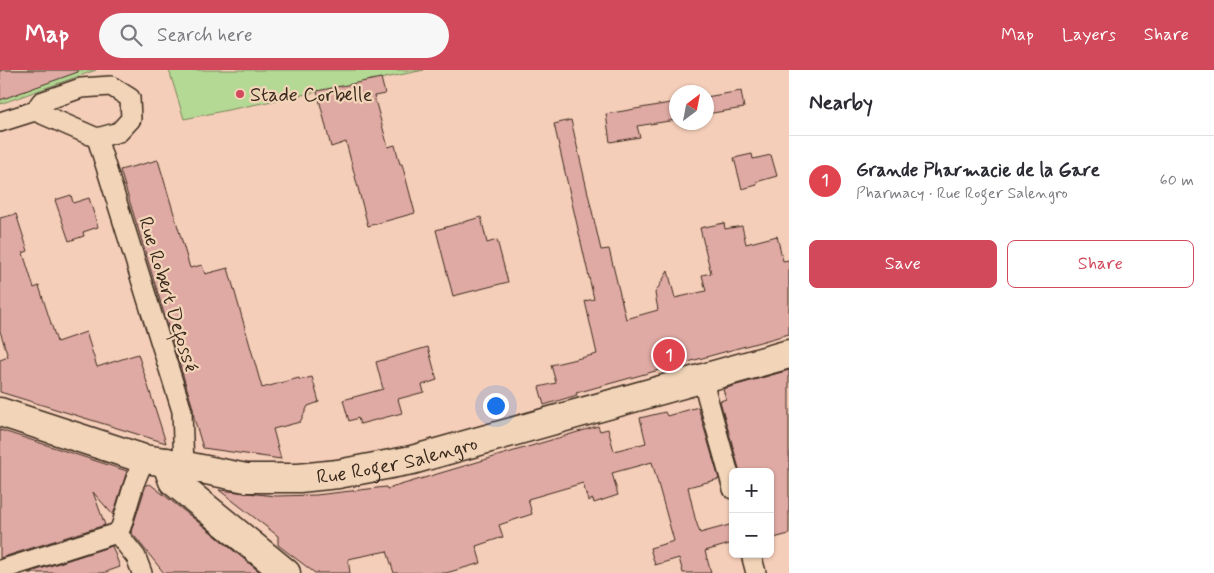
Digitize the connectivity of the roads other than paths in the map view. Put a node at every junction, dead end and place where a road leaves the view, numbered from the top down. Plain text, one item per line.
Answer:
1 (35, 111) junction
2 (0, 122) edge
3 (97, 138) junction
4 (789, 354) edge
5 (702, 378) junction
6 (0, 412) edge
7 (164, 463) junction
8 (729, 474) edge
9 (116, 533) junction
10 (752, 558) edge
11 (0, 570) edge
12 (142, 573) edge
13 (286, 573) edge
14 (756, 573) edge

1 - 2 street
1 - 3 street
1 - 3 street
3 - 7 street, Rue Robert Defossé
4 - 5 street, Rue Roger Salengro
5 - 7 street, Rue Roger Salengro
5 - 8 street
6 - 7 street, Rue Roger Salengro
7 - 9 street
7 - 13 street
9 - 11 street
9 - 12 street
10 - 14 street

